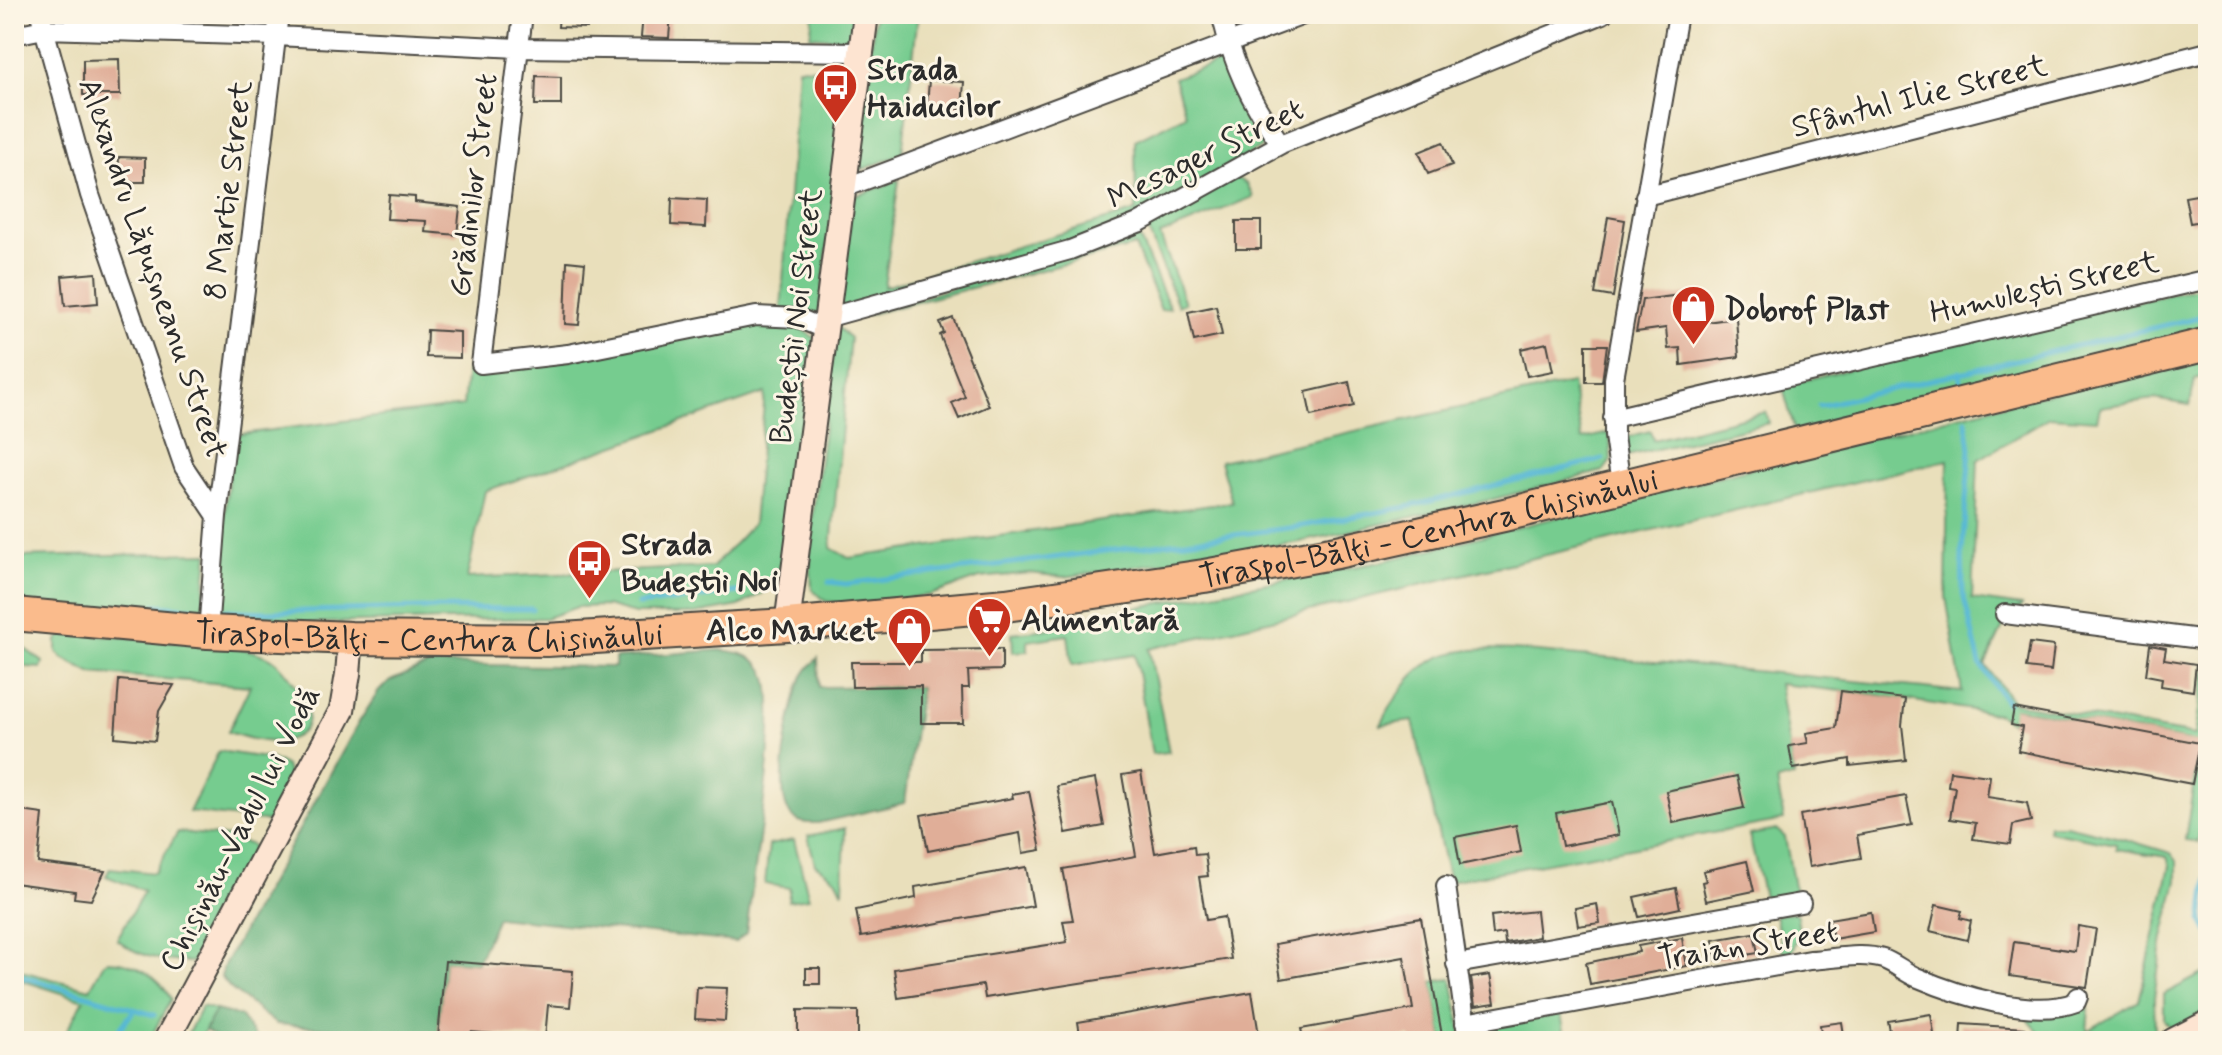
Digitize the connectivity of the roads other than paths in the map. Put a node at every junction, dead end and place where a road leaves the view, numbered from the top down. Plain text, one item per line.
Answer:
1 (279, 14) edge
2 (523, 14) edge
3 (866, 14) edge
4 (1221, 14) edge
5 (1306, 14) edge
6 (1603, 14) edge
7 (1678, 14) edge
8 (42, 21) edge
9 (14, 35) edge
10 (276, 36) junction
11 (1228, 44) junction
12 (518, 48) junction
13 (862, 52) junction
14 (2208, 52) edge
15 (1281, 144) junction
16 (844, 188) junction
17 (1645, 196) junction
18 (2208, 279) edge
19 (825, 324) junction
20 (2208, 344) edge
21 (1613, 418) junction
22 (1621, 485) junction
23 (217, 516) junction
24 (14, 614) edge
25 (2005, 614) dead end
26 (787, 625) junction
27 (208, 632) junction
28 (351, 638) junction
29 (2208, 640) edge
30 (1446, 886) dead end
31 (1801, 903) dead end
32 (1456, 964) junction
33 (2078, 997) dead end
34 (2208, 1023) edge
35 (1466, 1032) edge
36 (166, 1041) edge
37 (2173, 1041) edge

1 - 10 street, 8 Martie Street
2 - 12 street, Grădinilor Street
3 - 13 street, Budeștii Noi Street
4 - 11 street
5 - 11 street
6 - 15 street, Mesager Street
7 - 17 street
8 - 9 street
8 - 10 street
8 - 23 street, Alexandru Lăpușneanu Street
10 - 12 street
10 - 23 street, 8 Martie Street
11 - 15 street
11 - 16 street
12 - 13 street
12 - 19 street, Grădinilor Street
13 - 16 street, Budeștii Noi Street
14 - 17 street, Sfântul Ilie Street
15 - 19 street, Mesager Street
16 - 19 street, Budeștii Noi Street
17 - 21 street
18 - 21 street, Humulești Street
19 - 26 street, Budeștii Noi Street
20 - 22 highway, Tiraspol-Bălţi - Centura Chișinăului
21 - 22 street
22 - 26 highway, Tiraspol-Bălţi - Centura Chișinăului
23 - 27 street
24 - 27 highway, Tiraspol-Bălţi - Centura Chișinăului
25 - 29 street
26 - 28 highway, Tiraspol-Bălţi - Centura Chișinăului
27 - 28 highway, Tiraspol-Bălţi - Centura Chișinăului
28 - 36 street, Chișinău-Vadul lui Vodă
30 - 32 street, Traian Street
31 - 32 street, Traian Street
32 - 35 street, Traian Street
33 - 35 street, Traian Street
34 - 37 street

